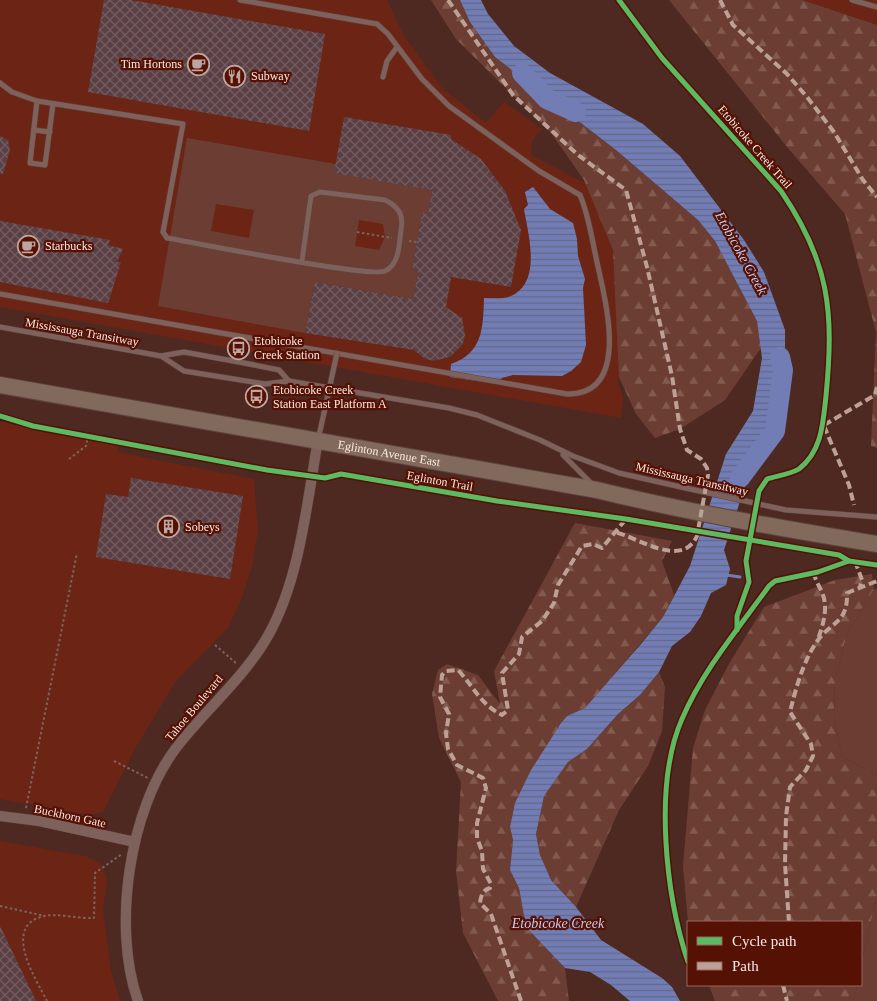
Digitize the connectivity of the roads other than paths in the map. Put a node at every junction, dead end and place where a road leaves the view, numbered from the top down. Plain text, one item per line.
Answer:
1 (240, 0) edge
2 (852, 0) edge
3 (877, 7) edge
4 (397, 47) junction
5 (383, 77) dead end
6 (0, 83) edge
7 (37, 101) junction
8 (53, 104) junction
9 (34, 130) junction
10 (50, 132) junction
11 (302, 261) junction
12 (0, 294) edge
13 (0, 327) edge
14 (337, 353) junction
15 (161, 356) junction
16 (289, 381) junction
17 (0, 384) edge
18 (318, 440) junction
19 (540, 440) junction
20 (597, 490) junction
21 (877, 517) edge
22 (877, 544) edge
23 (0, 816) edge
24 (134, 842) junction
25 (138, 1001) edge

1 - 4 lane
2 - 3 lane
4 - 5 lane
4 - 14 lane
6 - 7 lane
7 - 8 lane
7 - 9 lane
8 - 10 lane
8 - 11 lane
9 - 10 lane
9 - 10 lane
11 - 11 lane
12 - 14 lane
13 - 15 lane, Mississauga Transitway
14 - 18 lane, bridge
15 - 16 lane, Mississauga Transitway
15 - 16 lane, Mississauga Transitway
16 - 19 lane, Mississauga Transitway
17 - 18 main road, Eglinton Avenue East
18 - 20 main road, Eglinton Avenue East
18 - 24 street, Tahoe Boulevard
19 - 20 lane, Mississauga Transitway
19 - 21 lane, Mississauga Transitway
20 - 22 main road, Eglinton Avenue East
23 - 24 street, Buckhorn Gate
24 - 25 street, Tahoe Boulevard

